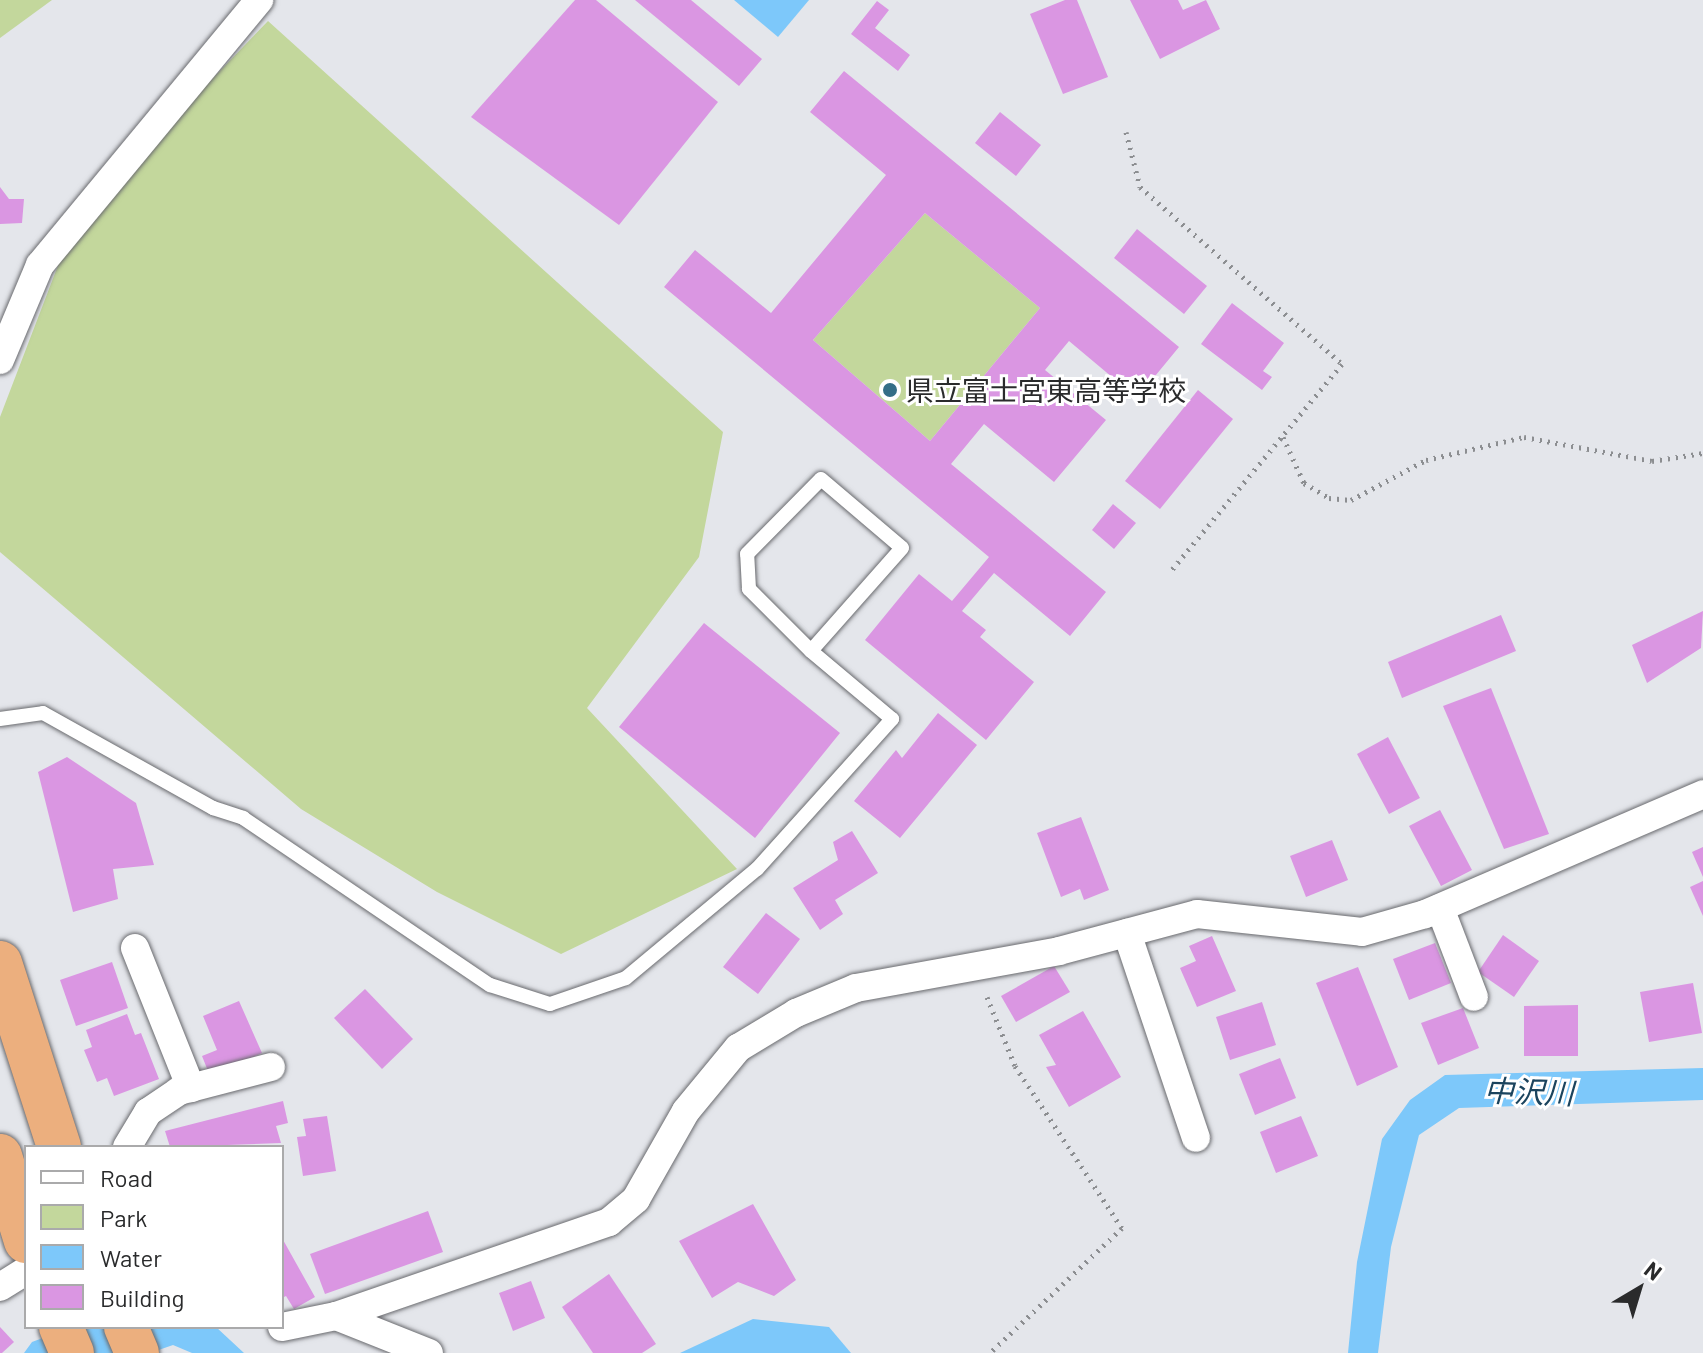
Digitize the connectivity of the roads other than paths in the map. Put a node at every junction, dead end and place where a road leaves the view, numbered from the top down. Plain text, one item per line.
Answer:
1 (259, 0) edge
2 (0, 360) edge
3 (811, 651) junction
4 (0, 719) edge
5 (1703, 794) edge
6 (1440, 908) junction
7 (1127, 933) junction
8 (135, 948) dead end
9 (0, 963) edge
10 (1474, 997) dead end
11 (271, 1067) dead end
12 (191, 1088) junction
13 (1196, 1138) dead end
14 (58, 1145) edge
15 (128, 1145) edge
16 (0, 1156) edge
17 (24, 1234) edge
18 (24, 1272) edge
19 (0, 1287) edge
20 (336, 1316) junction
21 (284, 1327) edge
22 (62, 1329) edge
23 (127, 1329) edge
24 (72, 1353) edge
25 (137, 1353) edge
26 (429, 1353) edge

1 - 2 street
3 - 3 lane
3 - 4 lane
5 - 6 street
6 - 7 street
6 - 10 street
7 - 13 street
7 - 20 street
8 - 12 street
9 - 14 highway
11 - 12 street
12 - 15 street
16 - 17 highway
18 - 19 street
20 - 21 street
20 - 26 street
22 - 24 highway
23 - 25 highway

